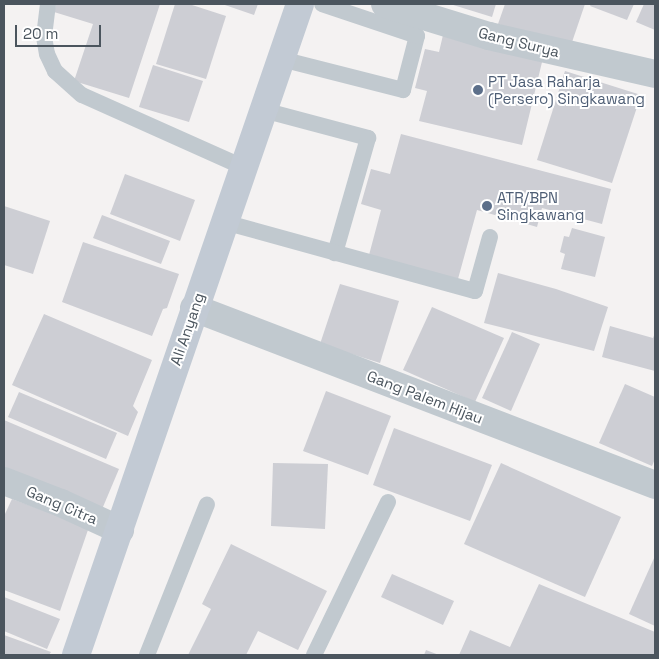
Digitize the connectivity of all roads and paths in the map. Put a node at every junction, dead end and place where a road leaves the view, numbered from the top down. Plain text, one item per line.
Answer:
1 (48, 4) edge
2 (300, 4) edge
3 (322, 4) edge
4 (386, 4) edge
5 (281, 59) junction
6 (655, 74) edge
7 (263, 110) junction
8 (243, 167) junction
9 (224, 222) junction
10 (490, 237) dead end
11 (335, 253) junction
12 (194, 308) junction
13 (4, 481) edge
14 (655, 486) edge
15 (388, 502) dead end
16 (207, 504) dead end
17 (120, 530) junction
18 (76, 655) edge
19 (147, 655) edge
20 (314, 655) edge

1 - 8 lane
2 - 5 street, Ali Anyang
3 - 5 lane
4 - 6 street, Gang Surya
5 - 7 street, Ali Anyang
7 - 8 street, Ali Anyang
7 - 11 lane
8 - 9 street, Ali Anyang
9 - 11 lane
9 - 12 street, Ali Anyang
10 - 11 lane
12 - 14 street, Gang Palem Hijau
12 - 17 street, Ali Anyang
13 - 17 street, Gang Citra
15 - 20 lane
16 - 19 lane
17 - 18 street, Ali Anyang

